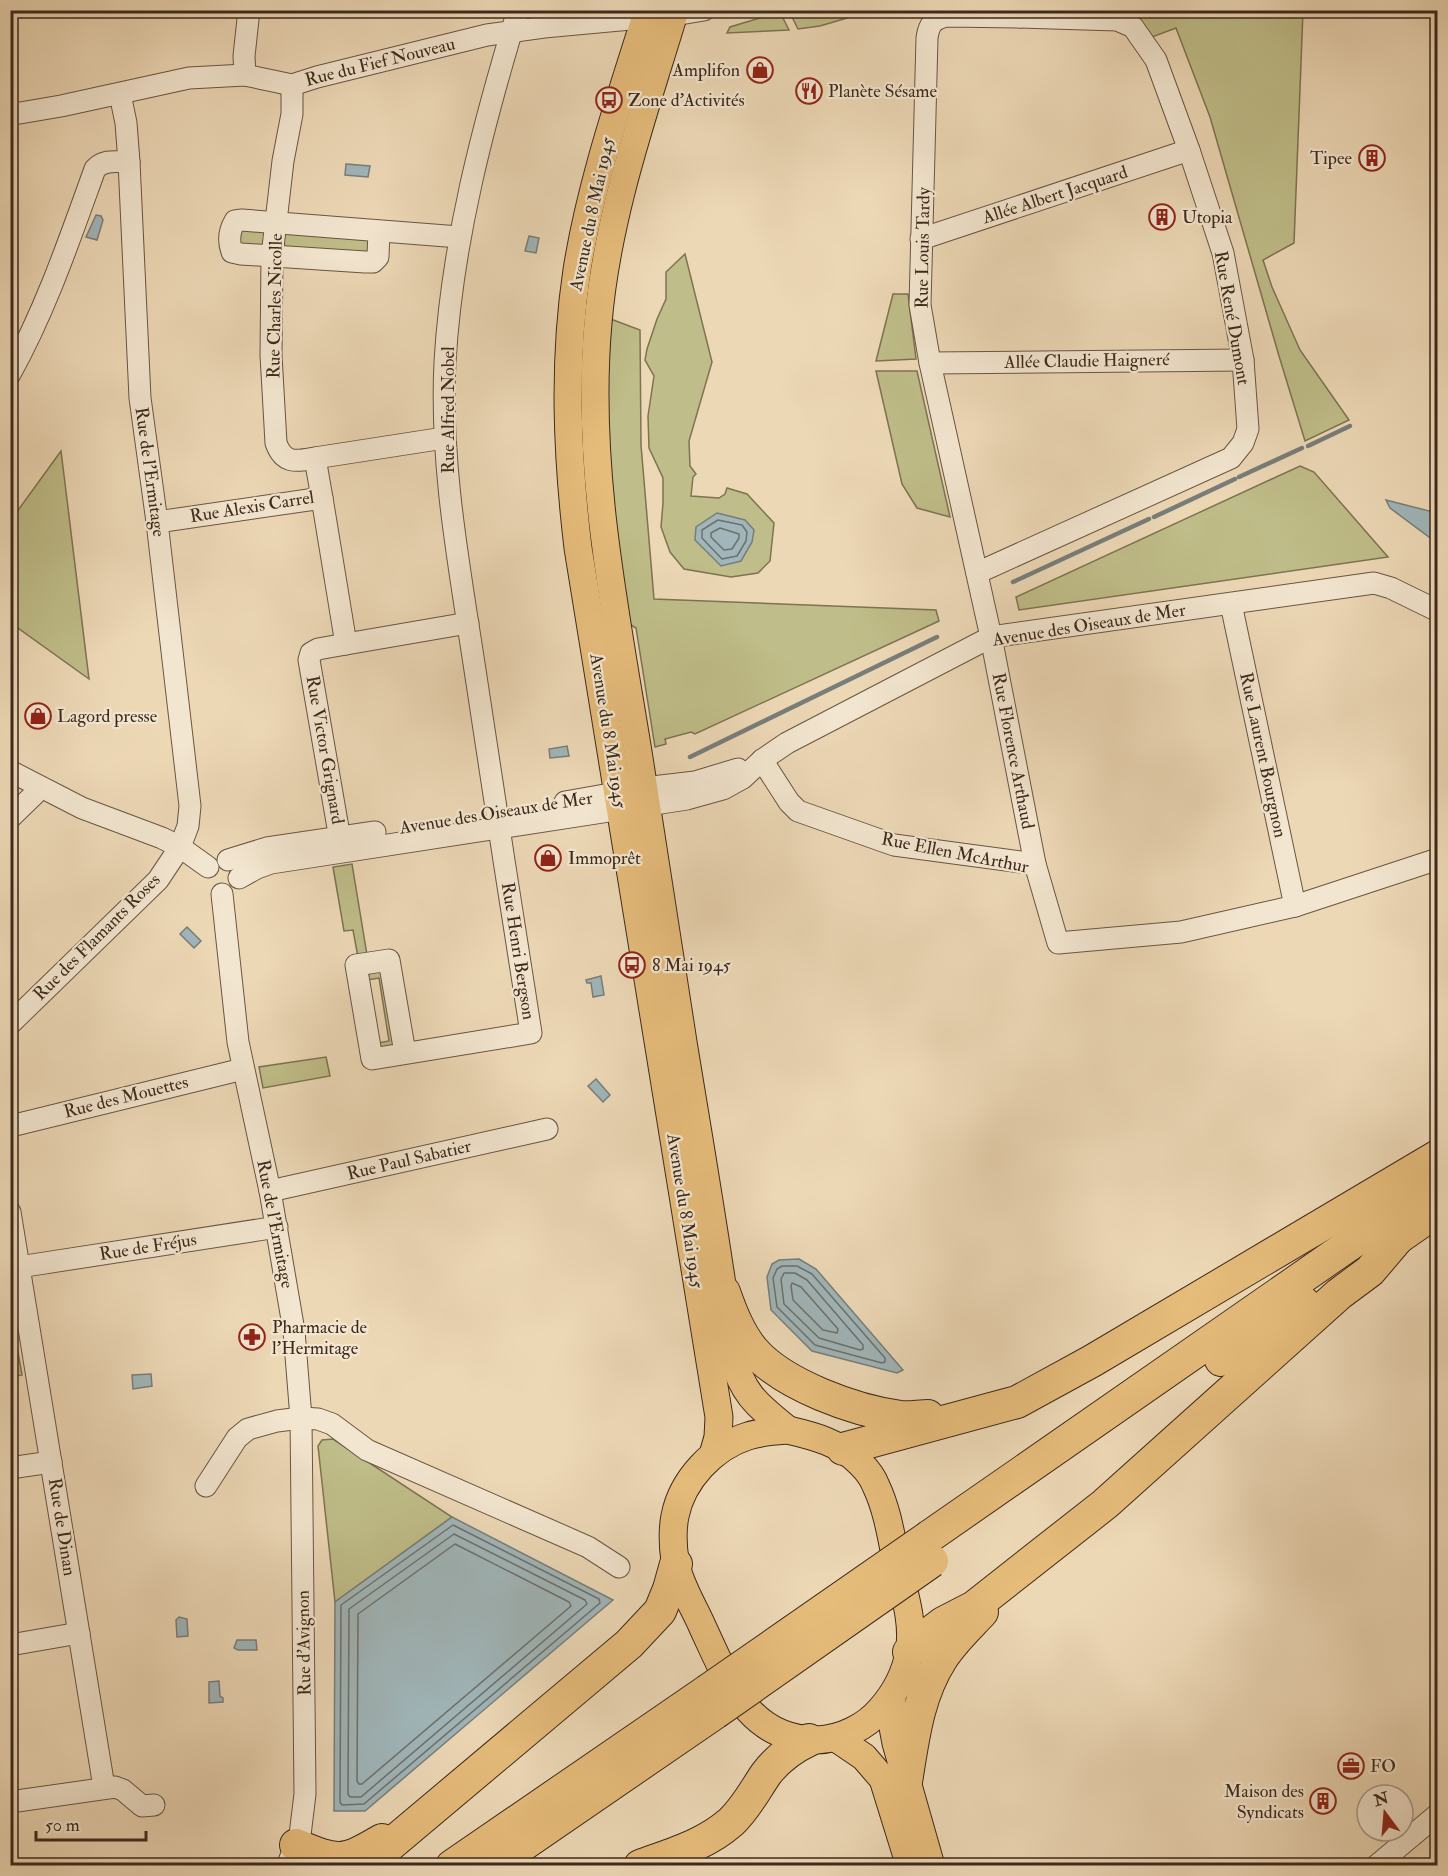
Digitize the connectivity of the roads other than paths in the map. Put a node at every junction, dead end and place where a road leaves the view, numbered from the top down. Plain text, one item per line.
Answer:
1 (249, 10) edge
2 (518, 10) edge
3 (704, 10) edge
4 (660, 14) edge
5 (1020, 14) edge
6 (512, 31) junction
7 (244, 75) junction
8 (292, 86) junction
9 (120, 94) junction
10 (10, 113) edge
11 (1189, 150) junction
12 (129, 162) junction
13 (277, 222) junction
14 (379, 231) junction
15 (459, 237) junction
16 (921, 239) junction
17 (272, 256) junction
18 (1244, 360) junction
19 (930, 363) junction
20 (10, 374) edge
21 (444, 438) junction
22 (315, 458) junction
23 (322, 498) junction
24 (157, 522) junction
25 (977, 573) junction
26 (1232, 604) junction
27 (1437, 611) edge
28 (468, 623) junction
29 (991, 637) junction
30 (346, 644) junction
31 (762, 760) junction
32 (10, 771) edge
33 (41, 788) junction
34 (632, 798) junction
35 (10, 818) edge
36 (498, 820) junction
37 (341, 844) junction
38 (180, 847) junction
39 (1437, 859) edge
40 (1035, 864) junction
41 (208, 867) junction
42 (234, 869) junction
43 (222, 894) junction
44 (1295, 906) junction
45 (10, 1024) edge
46 (405, 1053) dead end
47 (243, 1069) junction
48 (10, 1128) edge
49 (547, 1129) dead end
50 (1437, 1156) edge
51 (1437, 1183) edge
52 (270, 1191) junction
53 (1437, 1210) edge
54 (10, 1212) edge
55 (277, 1227) junction
56 (1398, 1238) junction
57 (19, 1267) junction
58 (724, 1292) junction
59 (19, 1319) edge
60 (968, 1415) junction
61 (301, 1418) junction
62 (788, 1430) junction
63 (843, 1449) junction
64 (713, 1455) junction
65 (51, 1462) junction
66 (10, 1468) edge
67 (206, 1486) dead end
68 (931, 1549) junction
69 (676, 1564) junction
70 (619, 1567) dead end
71 (1021, 1571) junction
72 (79, 1633) junction
73 (10, 1645) edge
74 (909, 1652) junction
75 (892, 1696) junction
76 (711, 1702) junction
77 (822, 1739) junction
78 (906, 1782) junction
79 (104, 1787) junction
80 (10, 1802) edge
81 (154, 1805) dead end
82 (429, 1812) junction
83 (1437, 1814) edge
84 (292, 1856) edge
85 (365, 1866) edge
86 (452, 1866) edge
87 (492, 1866) edge
88 (640, 1866) edge
89 (910, 1866) edge
90 (932, 1866) edge
91 (1376, 1866) edge

1 - 7 street
2 - 6 street, Rue Alfred Nobel
3 - 4 street, Rue du Fief Nouveau
4 - 6 street, Rue du Fief Nouveau
4 - 34 main road, Avenue du 8 Mai 1945
5 - 11 street, Rue René Dumont
5 - 16 street, Rue Louis Tardy
6 - 8 street, Rue du Fief Nouveau
6 - 15 street, Rue Alfred Nobel
7 - 8 street, Rue du Fief Nouveau
7 - 9 street, Rue du Fief Nouveau
8 - 13 street, Rue Charles Nicolle
9 - 10 street, Rue du Fief Nouveau
9 - 12 street, Rue de l'Ermitage
11 - 16 street, Allée Albert Jacquard
11 - 18 street, Rue René Dumont
12 - 20 street
12 - 24 street, Rue de l'Ermitage
13 - 14 street
13 - 17 street, Rue Charles Nicolle
13 - 17 street
14 - 15 street
14 - 17 street
15 - 21 street, Rue Alfred Nobel
16 - 19 street, Rue Louis Tardy
17 - 22 street, Rue Charles Nicolle
18 - 19 street, Allée Claudie Haigneré
18 - 25 street, Rue René Dumont
19 - 25 street, Rue Louis Tardy
21 - 22 street
21 - 28 street, Rue Alfred Nobel
22 - 23 street, Rue Alexis Carrel
23 - 24 street, Rue Alexis Carrel
23 - 30 street
24 - 38 street, Rue de l'Ermitage
25 - 29 street, Rue Louis Tardy
26 - 27 street, Avenue des Oiseaux de Mer
26 - 29 street, Avenue des Oiseaux de Mer
26 - 44 street, Rue Laurent Bourgnon
28 - 30 street
28 - 36 street, Rue Alfred Nobel
29 - 31 street, Avenue des Oiseaux de Mer
29 - 40 street, Rue Florence Arthaud
30 - 37 street, Rue Victor Grignard
31 - 34 street, Avenue des Oiseaux de Mer
31 - 40 street, Rue Ellen McArthur
32 - 33 street
33 - 35 street
33 - 38 street
34 - 36 street, Avenue des Oiseaux de Mer
34 - 58 main road, Avenue du 8 Mai 1945
34 - 64 main road, Avenue du 8 Mai 1945
36 - 37 street, Avenue des Oiseaux de Mer
36 - 46 street, Rue Henri Bergson
37 - 42 street, Avenue des Oiseaux de Mer
38 - 41 street
38 - 45 street, Rue des Flamants Roses
39 - 44 street, Rue Ellen McArthur
40 - 44 street, Rue Ellen McArthur
41 - 42 street
41 - 43 street
42 - 43 street
43 - 47 street, Rue de l'Ermitage
47 - 48 street, Rue des Mouettes
47 - 52 street, Rue de l'Ermitage
49 - 52 street, Rue Paul Sabatier
50 - 60 highway
51 - 68 highway
52 - 55 street, Rue de l'Ermitage
53 - 56 highway
54 - 57 street, Rue de Dinan
55 - 57 street, Rue de Fréjus
55 - 61 street, Rue de l'Ermitage
56 - 68 highway
56 - 71 highway
57 - 59 street, Rue de Dinan
58 - 60 highway
58 - 62 main road, Avenue du 8 Mai 1945
59 - 65 street, Rue de Dinan
60 - 63 highway
61 - 67 street
61 - 70 street
61 - 84 street, Rue d'Avignon
62 - 63 main road, Avenue du 8 Mai 1945
62 - 64 main road, Avenue du 8 Mai 1945
63 - 74 main road, Avenue du 8 Mai 1945
64 - 69 main road, Avenue du 8 Mai 1945
65 - 66 street
65 - 72 street, Rue de Dinan
68 - 76 highway, bridge
69 - 77 main road, Avenue du 8 Mai 1945
69 - 82 highway
71 - 74 highway
71 - 78 highway
72 - 73 street
72 - 79 street, Rue de Dinan
74 - 75 main road, Avenue du 8 Mai 1945
75 - 77 main road, Avenue du 8 Mai 1945
75 - 78 main road, Avenue du 8 Mai 1945
76 - 86 highway
76 - 87 highway
77 - 88 highway
77 - 89 main road, Avenue du 8 Mai 1945
78 - 90 main road, Avenue du 8 Mai 1945
79 - 80 street
79 - 81 street
82 - 84 highway
82 - 85 highway
83 - 91 street

